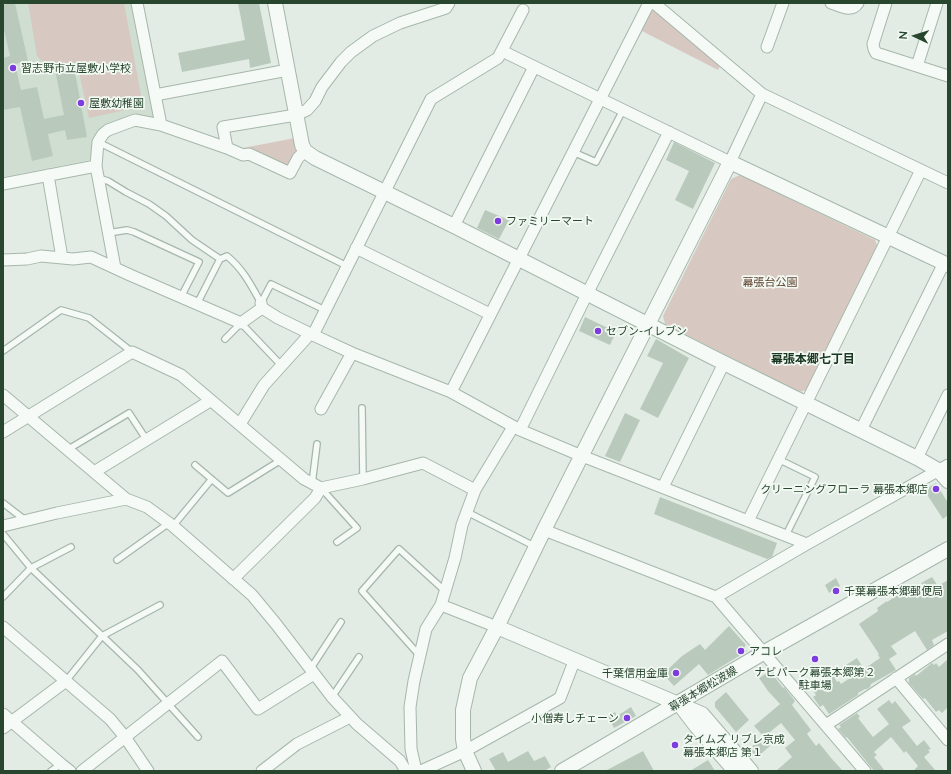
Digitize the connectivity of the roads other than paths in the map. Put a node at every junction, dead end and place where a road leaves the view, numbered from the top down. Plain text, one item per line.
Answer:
1 (137, 3) edge
2 (275, 3) edge
3 (449, 3) edge
4 (649, 3) edge
5 (654, 3) edge
6 (783, 3) edge
7 (832, 3) edge
8 (858, 3) edge
9 (886, 3) edge
10 (937, 3) edge
11 (523, 10) dead end
12 (767, 47) dead end
13 (502, 51) junction
14 (917, 66) junction
15 (534, 67) junction
16 (288, 70) junction
17 (948, 76) edge
18 (762, 94) junction
19 (155, 95) junction
20 (600, 99) junction
21 (623, 110) junction
22 (296, 115) junction
23 (161, 125) junction
24 (669, 132) junction
25 (98, 142) junction
26 (227, 148) junction
27 (305, 151) junction
28 (573, 152) junction
29 (730, 162) junction
30 (96, 166) junction
31 (921, 170) junction
32 (48, 175) junction
33 (98, 178) junction
34 (948, 183) edge
35 (3, 184) edge
36 (385, 192) junction
37 (454, 226) junction
38 (108, 233) junction
39 (888, 237) junction
40 (356, 248) junction
41 (62, 258) junction
42 (220, 259) junction
43 (519, 259) junction
44 (3, 260) edge
45 (946, 264) edge
46 (347, 266) junction
47 (115, 268) junction
48 (587, 294) junction
49 (181, 297) junction
50 (197, 304) junction
51 (262, 305) junction
52 (324, 310) junction
53 (490, 314) junction
54 (241, 323) junction
55 (648, 325) junction
56 (311, 334) junction
57 (226, 339) dead end
58 (3, 351) edge
59 (132, 352) junction
60 (352, 353) junction
61 (724, 363) junction
62 (281, 365) junction
63 (451, 392) junction
64 (3, 395) edge
65 (948, 395) edge
66 (210, 401) junction
67 (806, 404) junction
68 (362, 408) dead end
69 (321, 409) dead end
70 (28, 417) junction
71 (240, 424) junction
72 (517, 429) junction
73 (861, 430) junction
74 (3, 432) edge
75 (146, 440) junction
76 (317, 444) dead end
77 (68, 450) junction
78 (582, 456) junction
79 (917, 458) junction
80 (778, 459) junction
81 (281, 460) junction
82 (195, 465) dead end
83 (943, 468) edge
84 (94, 472) junction
85 (363, 479) junction
86 (211, 480) junction
87 (948, 481) edge
88 (316, 486) junction
89 (663, 487) junction
90 (475, 490) junction
91 (126, 499) junction
92 (3, 503) edge
93 (466, 512) junction
94 (27, 521) junction
95 (748, 521) junction
96 (171, 525) junction
97 (3, 526) edge
98 (544, 530) junction
99 (3, 534) edge
100 (786, 535) junction
101 (337, 542) dead end
102 (807, 544) junction
103 (71, 547) dead end
104 (536, 547) junction
105 (948, 549) edge
106 (116, 560) dead end
107 (31, 568) junction
108 (233, 579) junction
109 (445, 592) junction
110 (3, 597) edge
111 (716, 597) junction
112 (160, 605) dead end
113 (441, 605) junction
114 (341, 622) dead end
115 (3, 627) edge
116 (498, 627) junction
117 (102, 636) junction
118 (948, 644) edge
119 (763, 653) junction
120 (420, 656) junction
121 (359, 657) dead end
122 (575, 659) junction
123 (312, 671) junction
124 (896, 678) junction
125 (66, 681) junction
126 (332, 697) junction
127 (169, 703) junction
128 (679, 703) junction
129 (3, 714) edge
130 (350, 717) junction
131 (7, 725) edge
132 (826, 725) junction
133 (197, 736) dead end
134 (125, 737) junction
135 (948, 740) edge
136 (465, 751) junction
137 (61, 764) junction
138 (51, 771) edge
139 (70, 771) edge
140 (82, 771) edge
141 (148, 771) edge
142 (262, 771) edge
143 (406, 771) edge
144 (416, 771) edge
145 (421, 771) edge
146 (474, 771) edge
147 (562, 771) edge
148 (734, 771) edge
149 (751, 771) edge
150 (865, 771) edge

1 - 19 street
2 - 16 street
3 - 22 street
4 - 20 street
5 - 18 street
6 - 12 street
7 - 8 street
9 - 14 street
10 - 14 street
11 - 13 street
13 - 15 street
13 - 36 street
14 - 17 street
15 - 20 street
15 - 37 street
16 - 19 street
16 - 22 street
18 - 29 street
18 - 31 street
19 - 23 street
20 - 21 street
20 - 28 street
21 - 24 street
21 - 28 lane
22 - 26 street
22 - 27 street
23 - 25 street
23 - 26 street
24 - 29 street
24 - 48 street
25 - 30 street
25 - 46 lane
26 - 27 street
27 - 36 street
28 - 43 street
29 - 39 street
29 - 55 street
30 - 32 street
30 - 33 street
31 - 34 street
31 - 39 street
32 - 35 street
32 - 41 street
33 - 38 street
33 - 42 lane
36 - 37 street
36 - 40 street
37 - 43 street
38 - 47 street
38 - 49 lane
39 - 45 street
39 - 67 street
40 - 46 street
40 - 53 street
41 - 44 street
41 - 47 street
42 - 50 lane
42 - 51 lane
43 - 48 street
43 - 53 street
45 - 73 street
46 - 52 street
47 - 49 street
48 - 55 street
48 - 72 street
49 - 50 street
50 - 54 street
51 - 52 lane
51 - 54 street
51 - 56 street
52 - 56 street
53 - 63 street
54 - 57 lane
54 - 62 lane
55 - 61 street
55 - 78 street
56 - 60 street
56 - 62 street
58 - 59 lane
59 - 66 street
59 - 70 street
60 - 63 street
60 - 69 street
61 - 67 street
61 - 89 street
62 - 71 street
63 - 72 street
64 - 70 street
65 - 79 street
66 - 71 street
66 - 75 street
67 - 73 street
67 - 80 street
68 - 85 lane
70 - 74 street
70 - 77 street
71 - 81 street
72 - 78 street
72 - 90 street
73 - 79 street
75 - 77 lane
75 - 84 street
76 - 88 lane
77 - 84 street
78 - 89 street
78 - 98 street
79 - 83 street
80 - 95 street
80 - 100 lane
81 - 86 lane
81 - 88 street
82 - 86 lane
83 - 87 street
83 - 102 street
84 - 91 street
85 - 88 street
85 - 90 street
86 - 96 lane
88 - 101 lane
88 - 108 street
89 - 95 street
90 - 93 street
91 - 94 street
91 - 96 street
92 - 94 lane
93 - 104 lane
93 - 109 street
94 - 97 street
95 - 100 street
96 - 106 lane
96 - 108 street
98 - 104 street
98 - 111 street
99 - 107 lane
100 - 102 street
102 - 111 street
103 - 107 lane
104 - 116 street
105 - 119 street, 幕張本郷松波線
107 - 110 lane
107 - 117 lane
108 - 123 street
109 - 113 street
109 - 120 lane
111 - 119 street
112 - 117 lane
113 - 116 street
113 - 120 street
114 - 123 lane
115 - 125 street
116 - 122 street
116 - 136 street
117 - 125 lane
117 - 127 lane
118 - 124 street
119 - 128 street, 幕張本郷松波線
119 - 132 street
120 - 144 street
121 - 126 lane
122 - 128 street
122 - 136 street
123 - 126 street
123 - 127 street
124 - 132 street
124 - 135 street
125 - 131 street
125 - 134 street
126 - 130 street
127 - 133 lane
127 - 134 street
128 - 147 street, 幕張本郷松波線
128 - 148 street
128 - 149 street
129 - 131 street
130 - 142 street
130 - 143 street
131 - 137 street
132 - 150 street
134 - 140 street
134 - 141 street
136 - 145 street
136 - 146 street
137 - 138 lane
137 - 139 street

